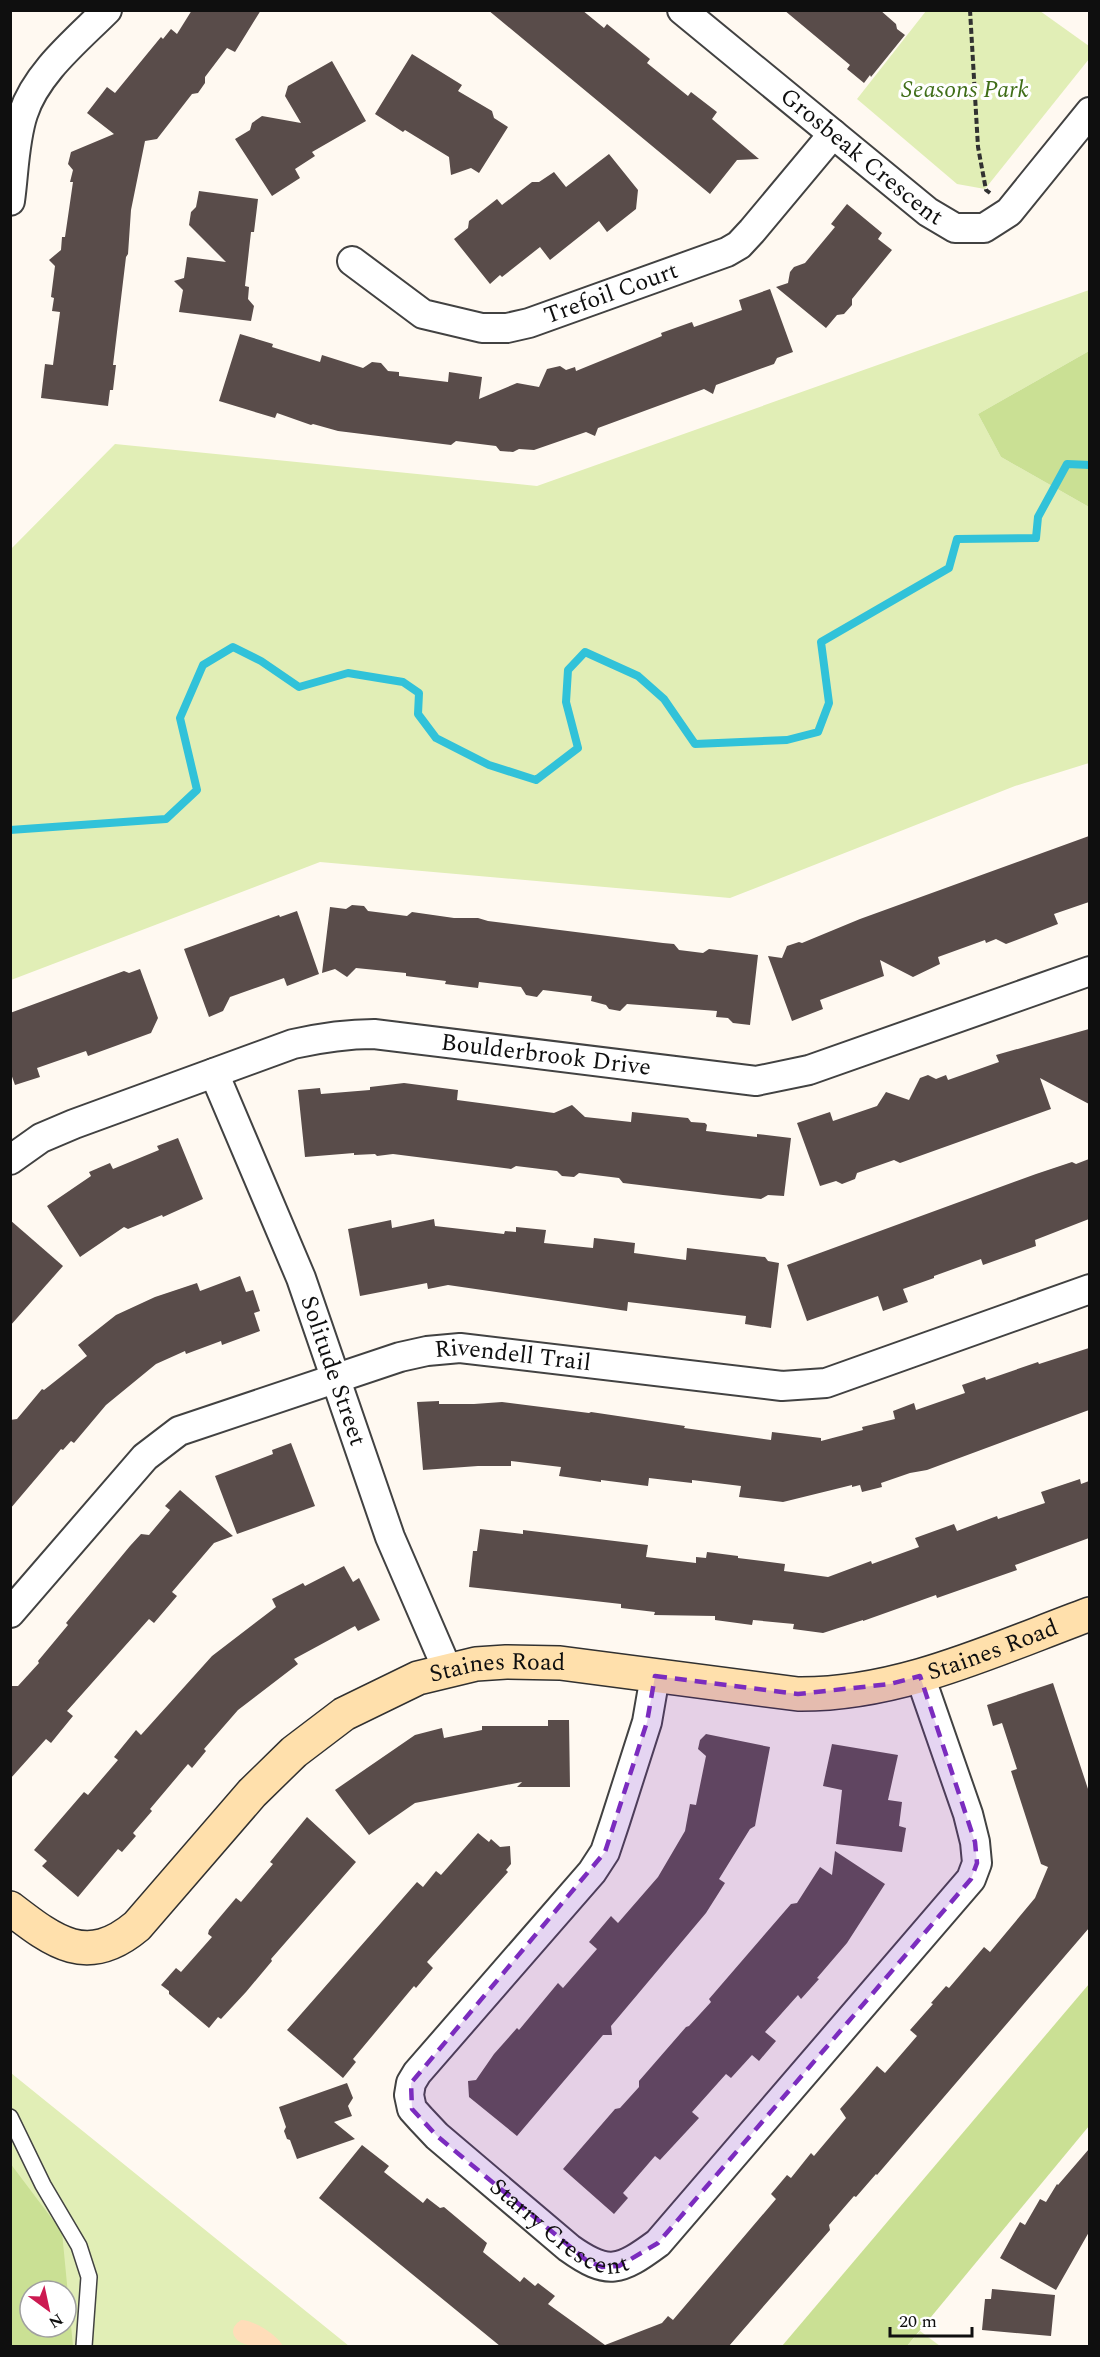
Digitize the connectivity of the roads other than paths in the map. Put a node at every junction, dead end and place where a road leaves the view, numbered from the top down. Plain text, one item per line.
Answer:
1 (107, 10) edge
2 (682, 10) edge
3 (1089, 112) edge
4 (833, 134) junction
5 (10, 201) edge
6 (352, 261) dead end
7 (1089, 970) edge
8 (214, 1073) junction
9 (10, 1160) edge
10 (1089, 1289) edge
11 (335, 1379) junction
12 (10, 1613) edge
13 (1089, 1614) edge
14 (448, 1671) junction
15 (655, 1676) junction
16 (920, 1676) junction
17 (10, 1908) edge
18 (10, 2117) edge
19 (84, 2346) edge

1 - 5 street
2 - 4 street, Grosbeak Crescent
3 - 4 street, Grosbeak Crescent
4 - 6 street, Trefoil Court
7 - 8 street, Boulderbrook Drive
8 - 9 street, Boulderbrook Drive
8 - 11 street, Solitude Street
10 - 11 street, Rivendell Trail
11 - 12 street, Rivendell Trail
11 - 14 street, Solitude Street
13 - 16 street, Staines Road
14 - 15 street, Staines Road
14 - 17 street, Staines Road
15 - 16 street, Staines Road
15 - 16 street, Starry Crescent
18 - 19 lane

